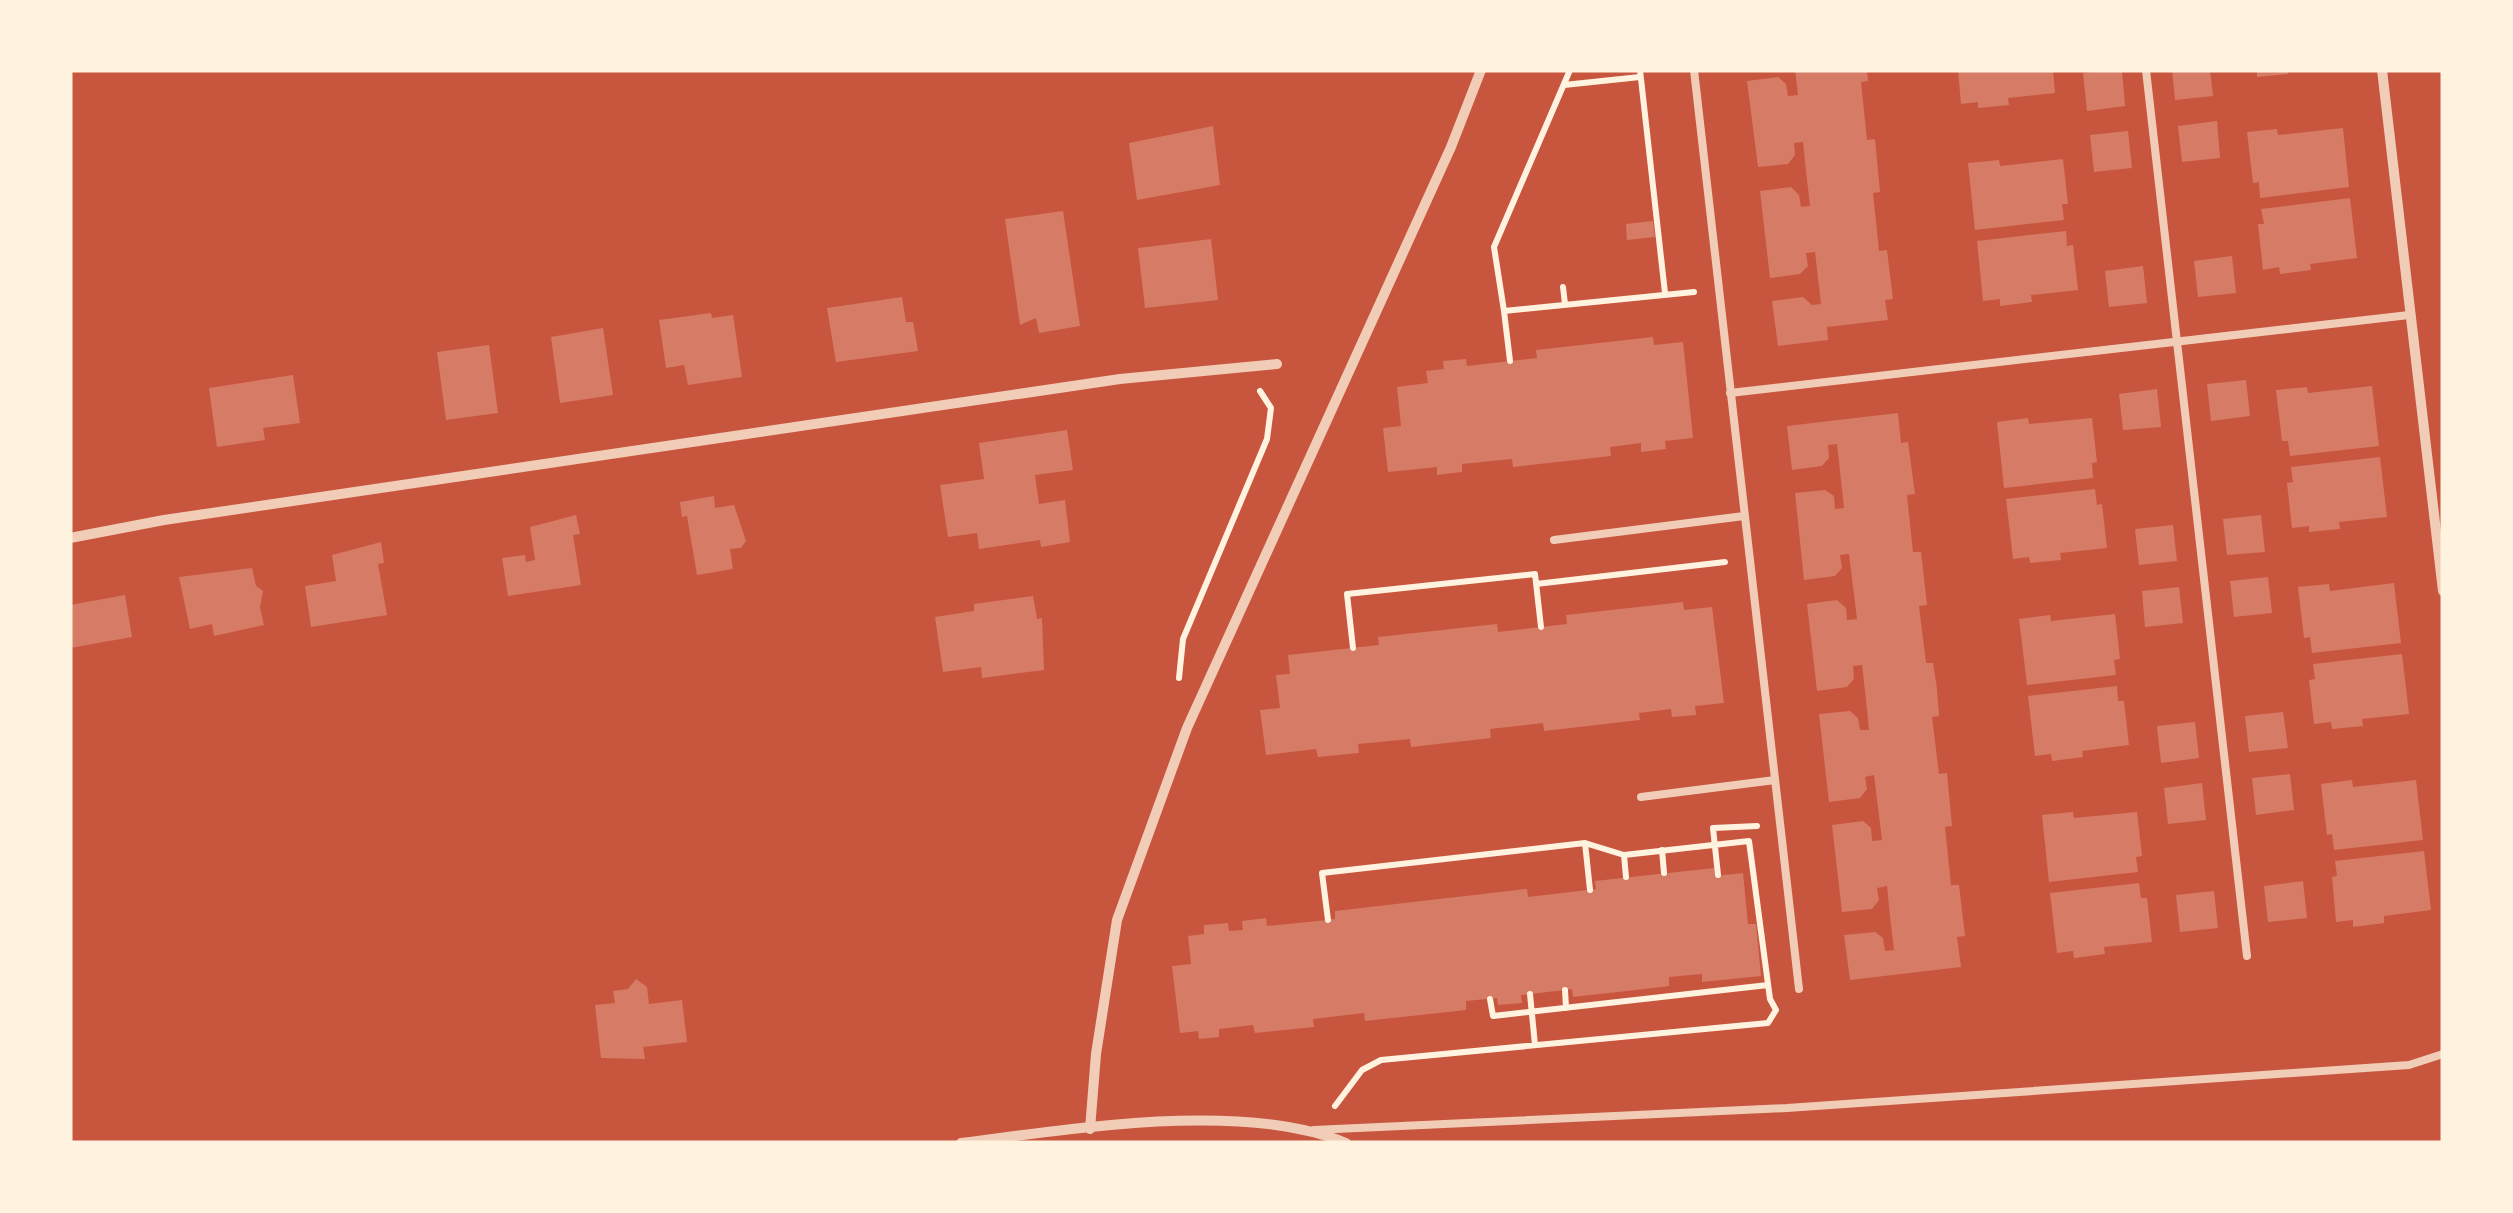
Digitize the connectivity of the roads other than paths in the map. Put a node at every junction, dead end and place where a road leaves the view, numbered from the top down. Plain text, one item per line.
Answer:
1 (1481, 70) edge
2 (1694, 70) edge
3 (2146, 70) edge
4 (2382, 70) edge
5 (2409, 315) junction
6 (2177, 341) junction
7 (1277, 364) dead end
8 (1730, 393) junction
9 (1744, 516) junction
10 (70, 538) edge
11 (1554, 540) dead end
12 (2443, 591) edge
13 (1775, 780) junction
14 (1641, 797) dead end
15 (2247, 956) dead end
16 (1800, 989) dead end
17 (2443, 1054) edge
18 (1090, 1129) junction
19 (1314, 1130) junction
20 (961, 1143) edge
21 (1346, 1143) edge

1 - 18 street
2 - 8 lane
3 - 6 lane
4 - 5 street
5 - 6 lane
5 - 12 street
6 - 8 lane
6 - 15 lane
7 - 10 street
8 - 9 lane
9 - 11 lane
9 - 13 lane
13 - 14 lane
13 - 16 lane
17 - 19 lane
18 - 19 street
18 - 20 street
19 - 21 street

